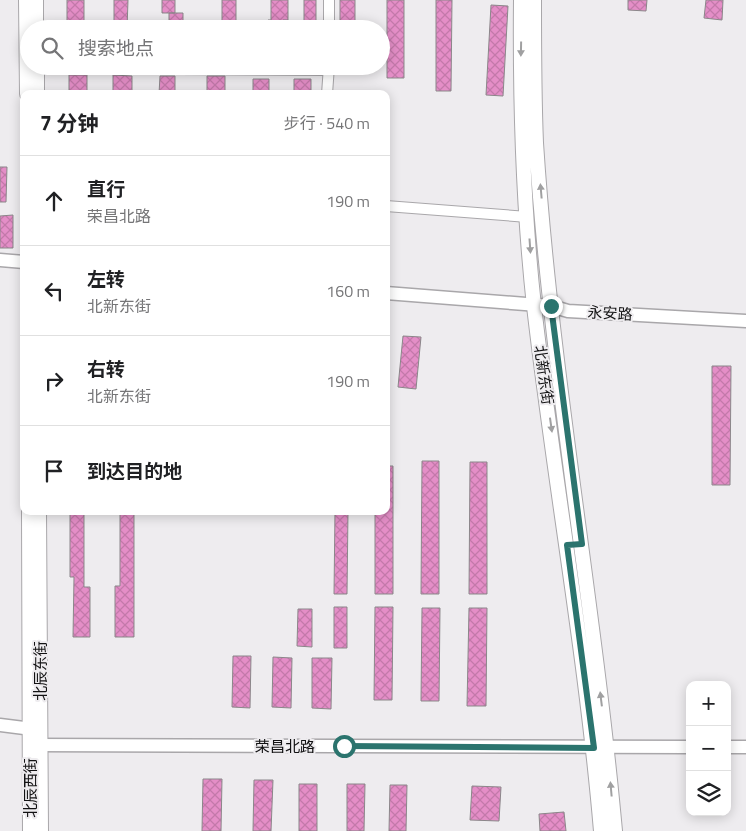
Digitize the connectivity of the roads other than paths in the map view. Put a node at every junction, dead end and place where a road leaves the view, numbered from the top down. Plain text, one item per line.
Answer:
1 (26, 0) edge
2 (36, 0) edge
3 (329, 0) edge
4 (521, 0) edge
5 (534, 0) edge
6 (28, 20) edge
7 (36, 20) edge
8 (329, 20) edge
9 (31, 75) edge
10 (33, 75) edge
11 (328, 75) edge
12 (28, 90) edge
13 (36, 90) edge
14 (327, 90) edge
15 (390, 206) edge
16 (528, 217) junction
17 (0, 260) edge
18 (20, 262) edge
19 (390, 293) edge
20 (534, 305) junction
21 (551, 306) junction
22 (746, 321) edge
23 (29, 515) edge
24 (39, 515) edge
25 (582, 544) junction
26 (567, 545) junction
27 (0, 725) edge
28 (40, 730) junction
29 (35, 746) junction
30 (686, 747) edge
31 (731, 747) edge
32 (746, 747) edge
33 (601, 748) junction
34 (30, 831) edge
35 (41, 831) edge
36 (601, 831) edge
37 (615, 831) edge

1 - 6 main road
2 - 7 main road
3 - 8 street
4 -> 16 main road, 北新东街
21 -> 5 main road, 北新东街
9 - 12 main road
10 - 13 main road
11 - 14 street
15 - 16 street
16 -> 20 main road, 北新东街
17 - 18 street
19 - 20 street, 永安路
20 - 21 street, 永安路
20 -> 26 main road, 北新东街
21 - 22 street, 永安路
21 - 25 main road, 北新东街
23 - 29 main road, 北辰东街
24 - 28 main road, 北辰东街
25 - 26 street
33 -> 25 main road, 北新东街
26 - 33 main road, 北新东街
27 - 28 street
28 - 29 main road, 北辰东街
29 - 33 street, 荣昌北路
29 - 34 main road, 北辰西街
29 - 35 main road, 北辰东街
30 - 33 street, 荣昌北路
31 - 32 street
33 - 36 main road
37 -> 33 main road

